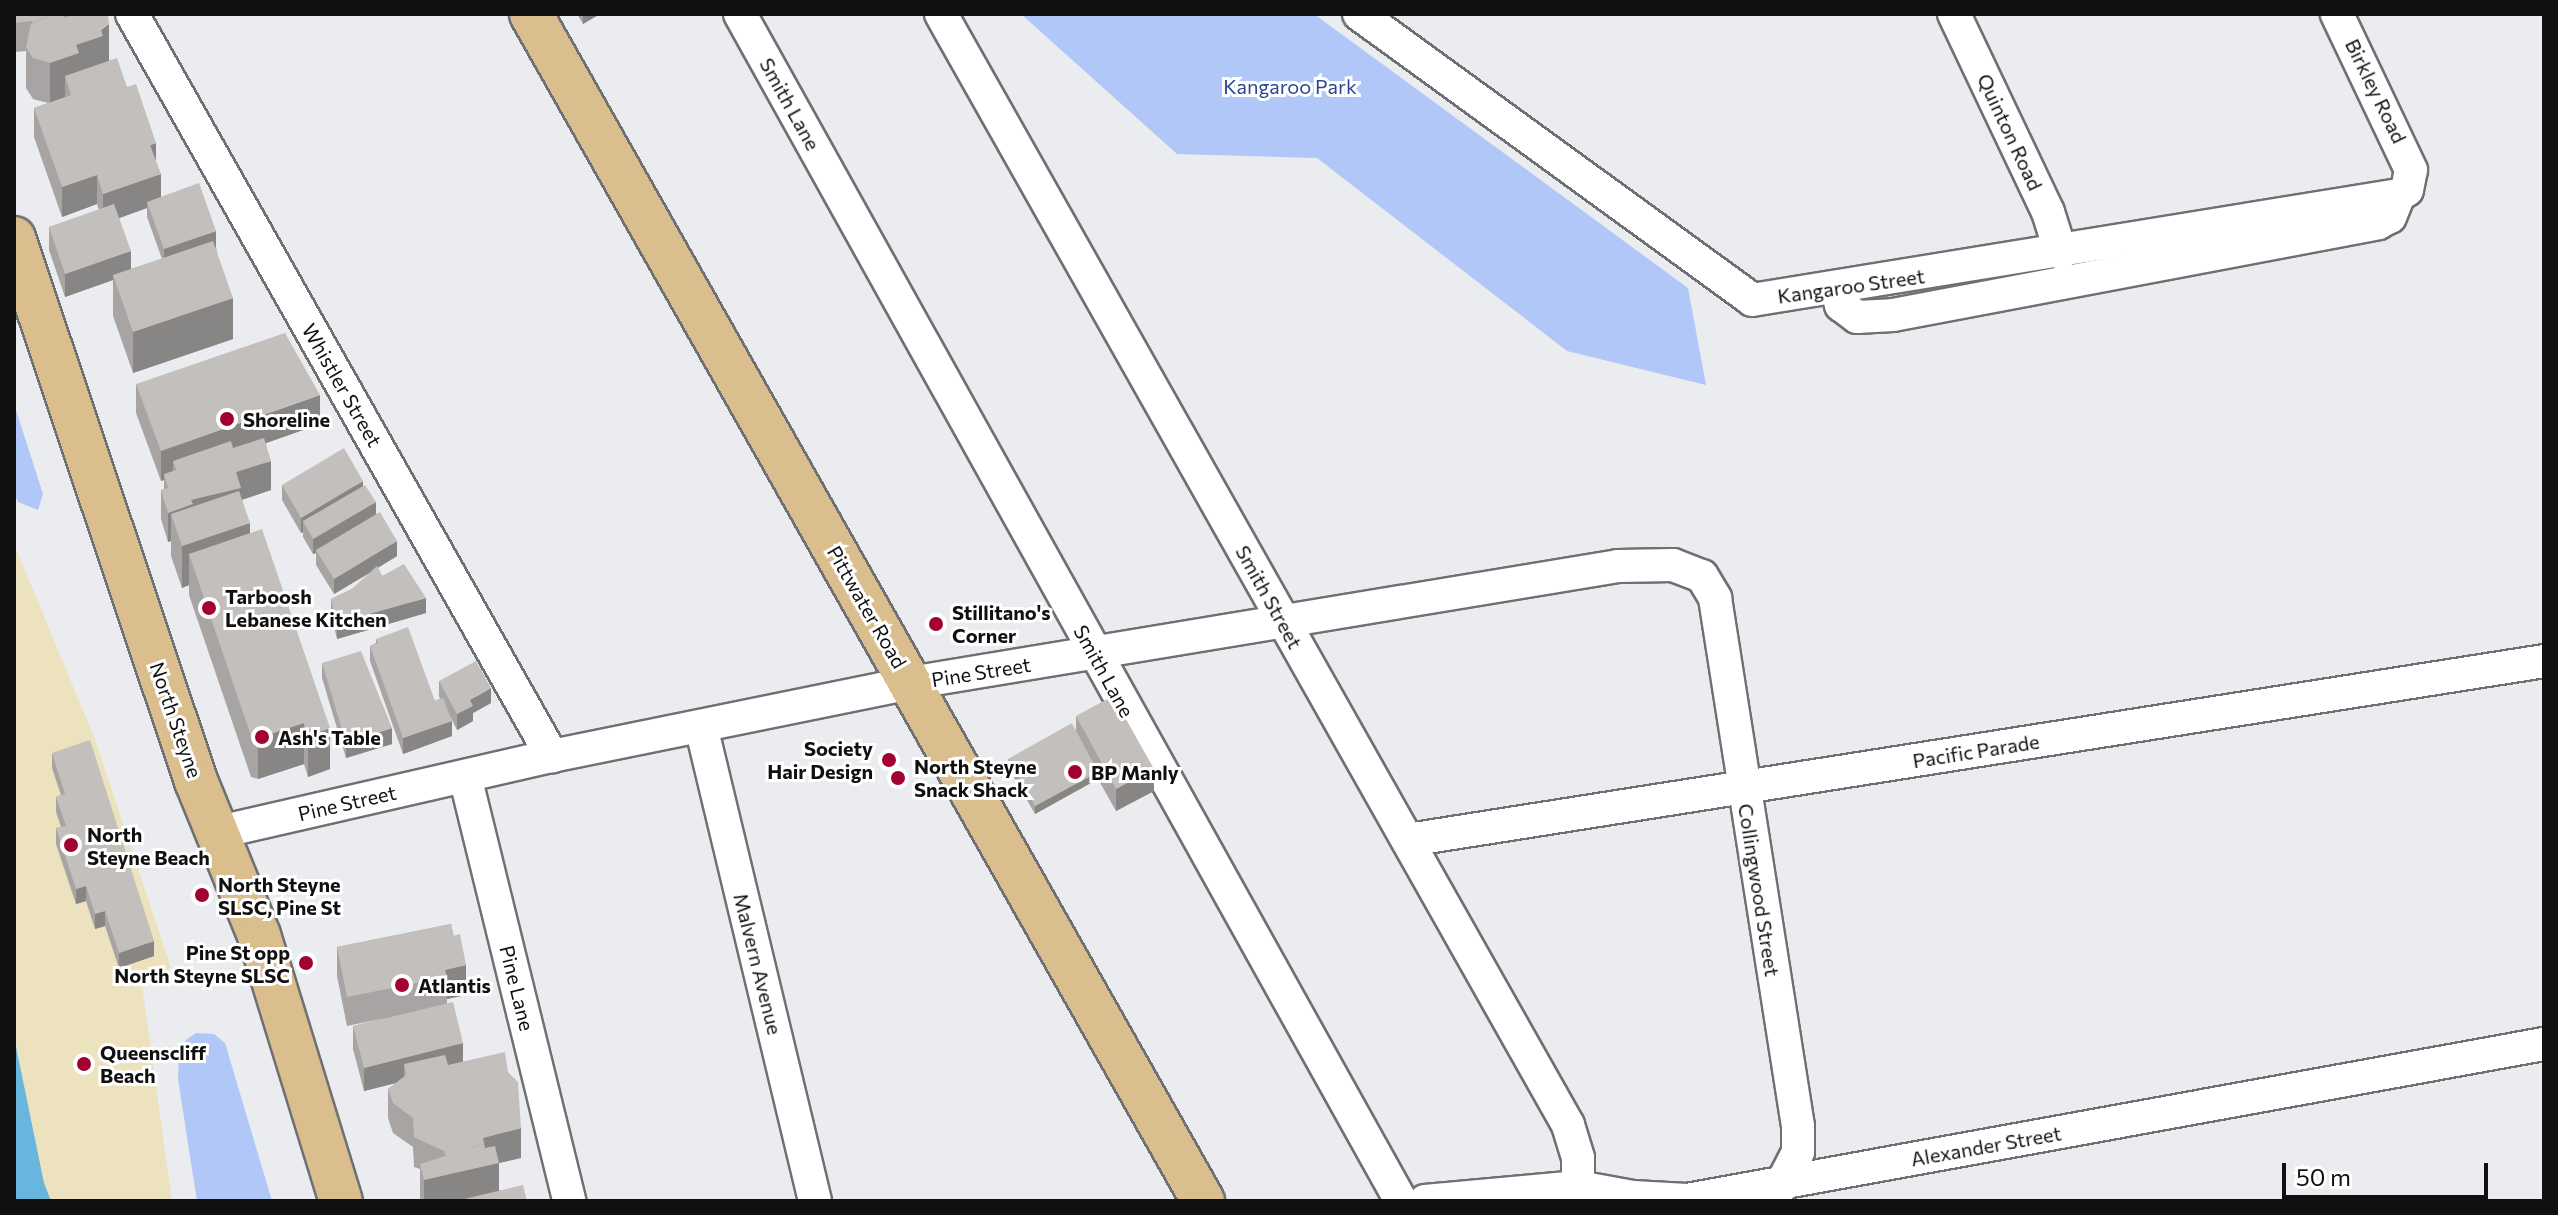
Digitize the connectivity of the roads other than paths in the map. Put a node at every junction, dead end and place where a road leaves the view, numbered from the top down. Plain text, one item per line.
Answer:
1 (132, 14) edge
2 (531, 14) edge
3 (740, 14) edge
4 (941, 14) edge
5 (1359, 14) edge
6 (1954, 14) edge
7 (2337, 14) edge
8 (2405, 183) junction
9 (14, 238) edge
10 (2061, 253) junction
11 (1837, 290) junction
12 (1702, 576) joint
13 (1284, 623) junction
14 (1096, 655) junction
15 (2544, 661) edge
16 (910, 683) junction
17 (701, 726) junction
18 (552, 756) junction
19 (465, 776) junction
20 (1742, 787) junction
21 (219, 832) junction
22 (1408, 840) junction
23 (2544, 1044) edge
24 (1578, 1187) junction
25 (1778, 1192) edge
26 (341, 1201) edge
27 (569, 1201) edge
28 (815, 1201) edge
29 (1203, 1201) edge
30 (1401, 1201) edge
31 (1425, 1201) edge

1 - 18 street, Whistler Street
2 - 16 main road, Pittwater Road
3 - 14 street, Smith Lane
4 - 13 street, Smith Street
5 - 11 street, Kangaroo Street
6 - 10 street, Quinton Road
7 - 8 street, Birkley Road
8 - 10 street, Kangaroo Street
8 - 11 street
9 - 21 main road, North Steyne
10 - 11 street, Kangaroo Street
12 - 13 street, Pine Street
12 - 20 street, Collingwood Street
13 - 14 street, Pine Street
13 - 22 street, Smith Street
14 - 16 street, Pine Street
14 - 30 street, Smith Lane
15 - 20 street, Pacific Parade
16 - 17 street, Pine Street
16 - 29 main road, Pittwater Road
17 - 18 street, Pine Street
17 - 28 street, Malvern Avenue
18 - 19 street, Pine Street
19 - 21 street, Pine Street
19 - 27 street, Pine Lane
20 - 22 street, Pacific Parade
20 - 25 street, Collingwood Street
21 - 26 main road, North Steyne
22 - 24 street, Smith Street
23 - 25 street, Alexander Street
24 - 25 street, Alexander Street
24 - 31 street, Alexander Street

